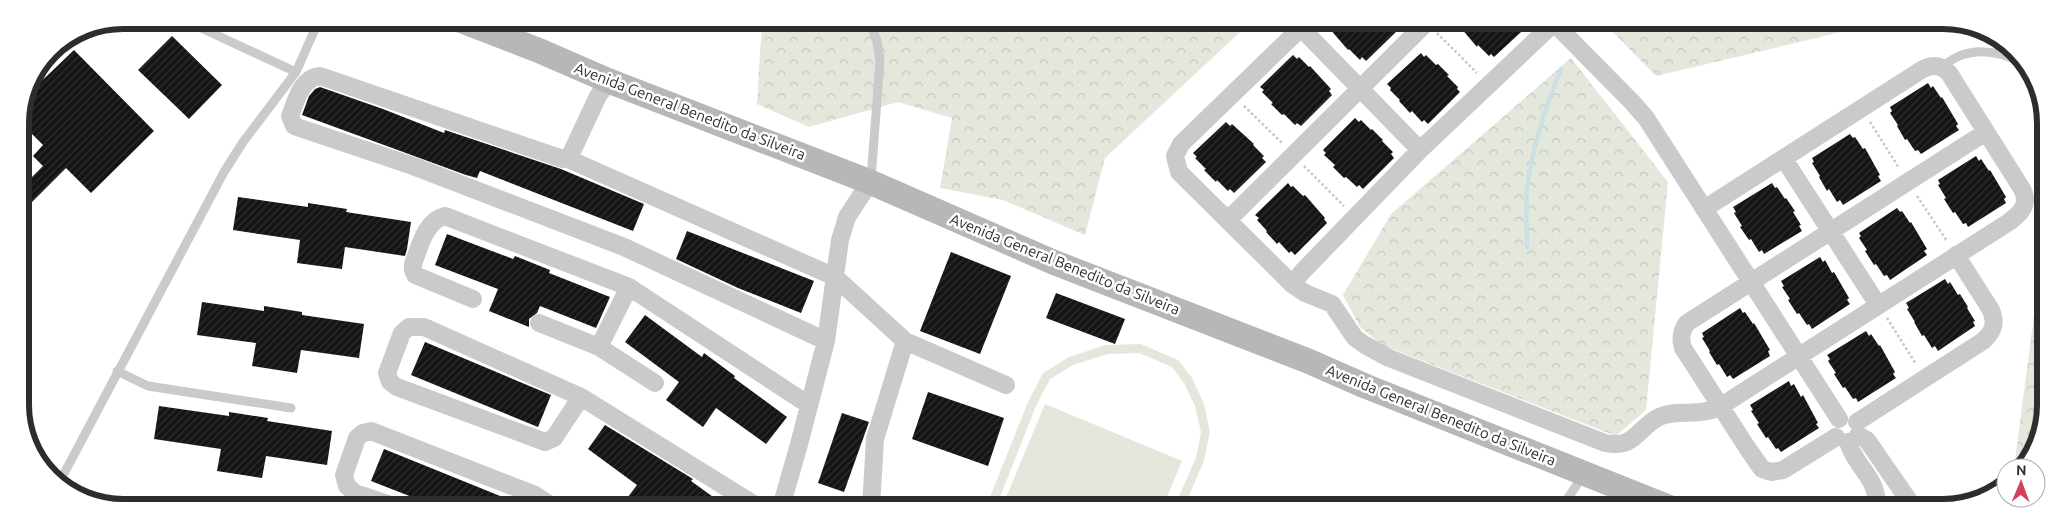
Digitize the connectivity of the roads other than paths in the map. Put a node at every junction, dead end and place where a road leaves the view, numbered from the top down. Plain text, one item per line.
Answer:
1 (203, 29) edge
2 (315, 29) edge
3 (483, 29) edge
4 (872, 29) edge
5 (1300, 29) edge
6 (1308, 29) edge
7 (1420, 29) edge
8 (1546, 29) edge
9 (1560, 29) edge
10 (2010, 56) edge
11 (1942, 67) junction
12 (296, 72) junction
13 (609, 81) junction
14 (1360, 88) junction
15 (1986, 132) junction
16 (1420, 150) junction
17 (566, 158) junction
18 (1784, 159) junction
19 (870, 182) junction
20 (1704, 208) junction
21 (1228, 220) junction
22 (1830, 232) junction
23 (1956, 255) junction
24 (834, 277) junction
25 (1753, 282) junction
26 (1292, 284) junction
27 (629, 288) junction
28 (473, 299) dead end
29 (1878, 304) junction
30 (539, 323) dead end
31 (826, 341) junction
32 (905, 341) junction
33 (599, 347) junction
34 (1800, 355) junction
35 (118, 371) junction
36 (654, 383) dead end
37 (1006, 385) dead end
38 (581, 397) junction
39 (809, 405) junction
40 (1721, 406) junction
41 (291, 408) dead end
42 (1850, 434) junction
43 (1584, 473) junction
44 (62, 477) edge
45 (373, 499) edge
46 (528, 499) edge
47 (745, 499) edge
48 (783, 499) edge
49 (872, 499) edge
50 (1567, 499) edge
51 (1649, 499) edge
52 (1877, 499) edge
53 (1908, 499) edge

1 - 12 lane
2 - 12 lane
3 - 13 main road, Avenida General Benedito da Silveira
4 - 19 lane
5 - 21 street
6 - 14 street
7 - 14 street
8 - 16 street
9 - 20 street
10 - 11 lane
11 - 15 street
11 - 18 street
12 - 35 lane
13 - 17 street
13 - 19 main road, Avenida General Benedito da Silveira
14 - 16 street
14 - 21 street
15 - 22 street
15 - 23 street
16 - 26 street
17 - 24 street
17 - 31 street
18 - 20 street
18 - 22 street
19 - 24 street
19 - 43 main road, Avenida General Benedito da Silveira
20 - 25 street
21 - 26 street
22 - 25 street
22 - 29 street
23 - 29 street
23 - 42 street
24 - 31 street
24 - 32 street
25 - 34 street
25 - 40 street
26 - 40 street
27 - 28 street
27 - 33 street
27 - 39 street
29 - 34 street
30 - 33 street
31 - 39 street
32 - 37 street
32 - 49 street
33 - 36 street
34 - 40 street
34 - 42 street
35 - 41 lane
35 - 44 lane
38 - 38 street
38 - 47 street
39 - 48 street
40 - 42 street
42 - 52 street
42 - 53 street
43 - 50 lane
43 - 51 main road, Avenida General Benedito da Silveira
45 - 46 street

